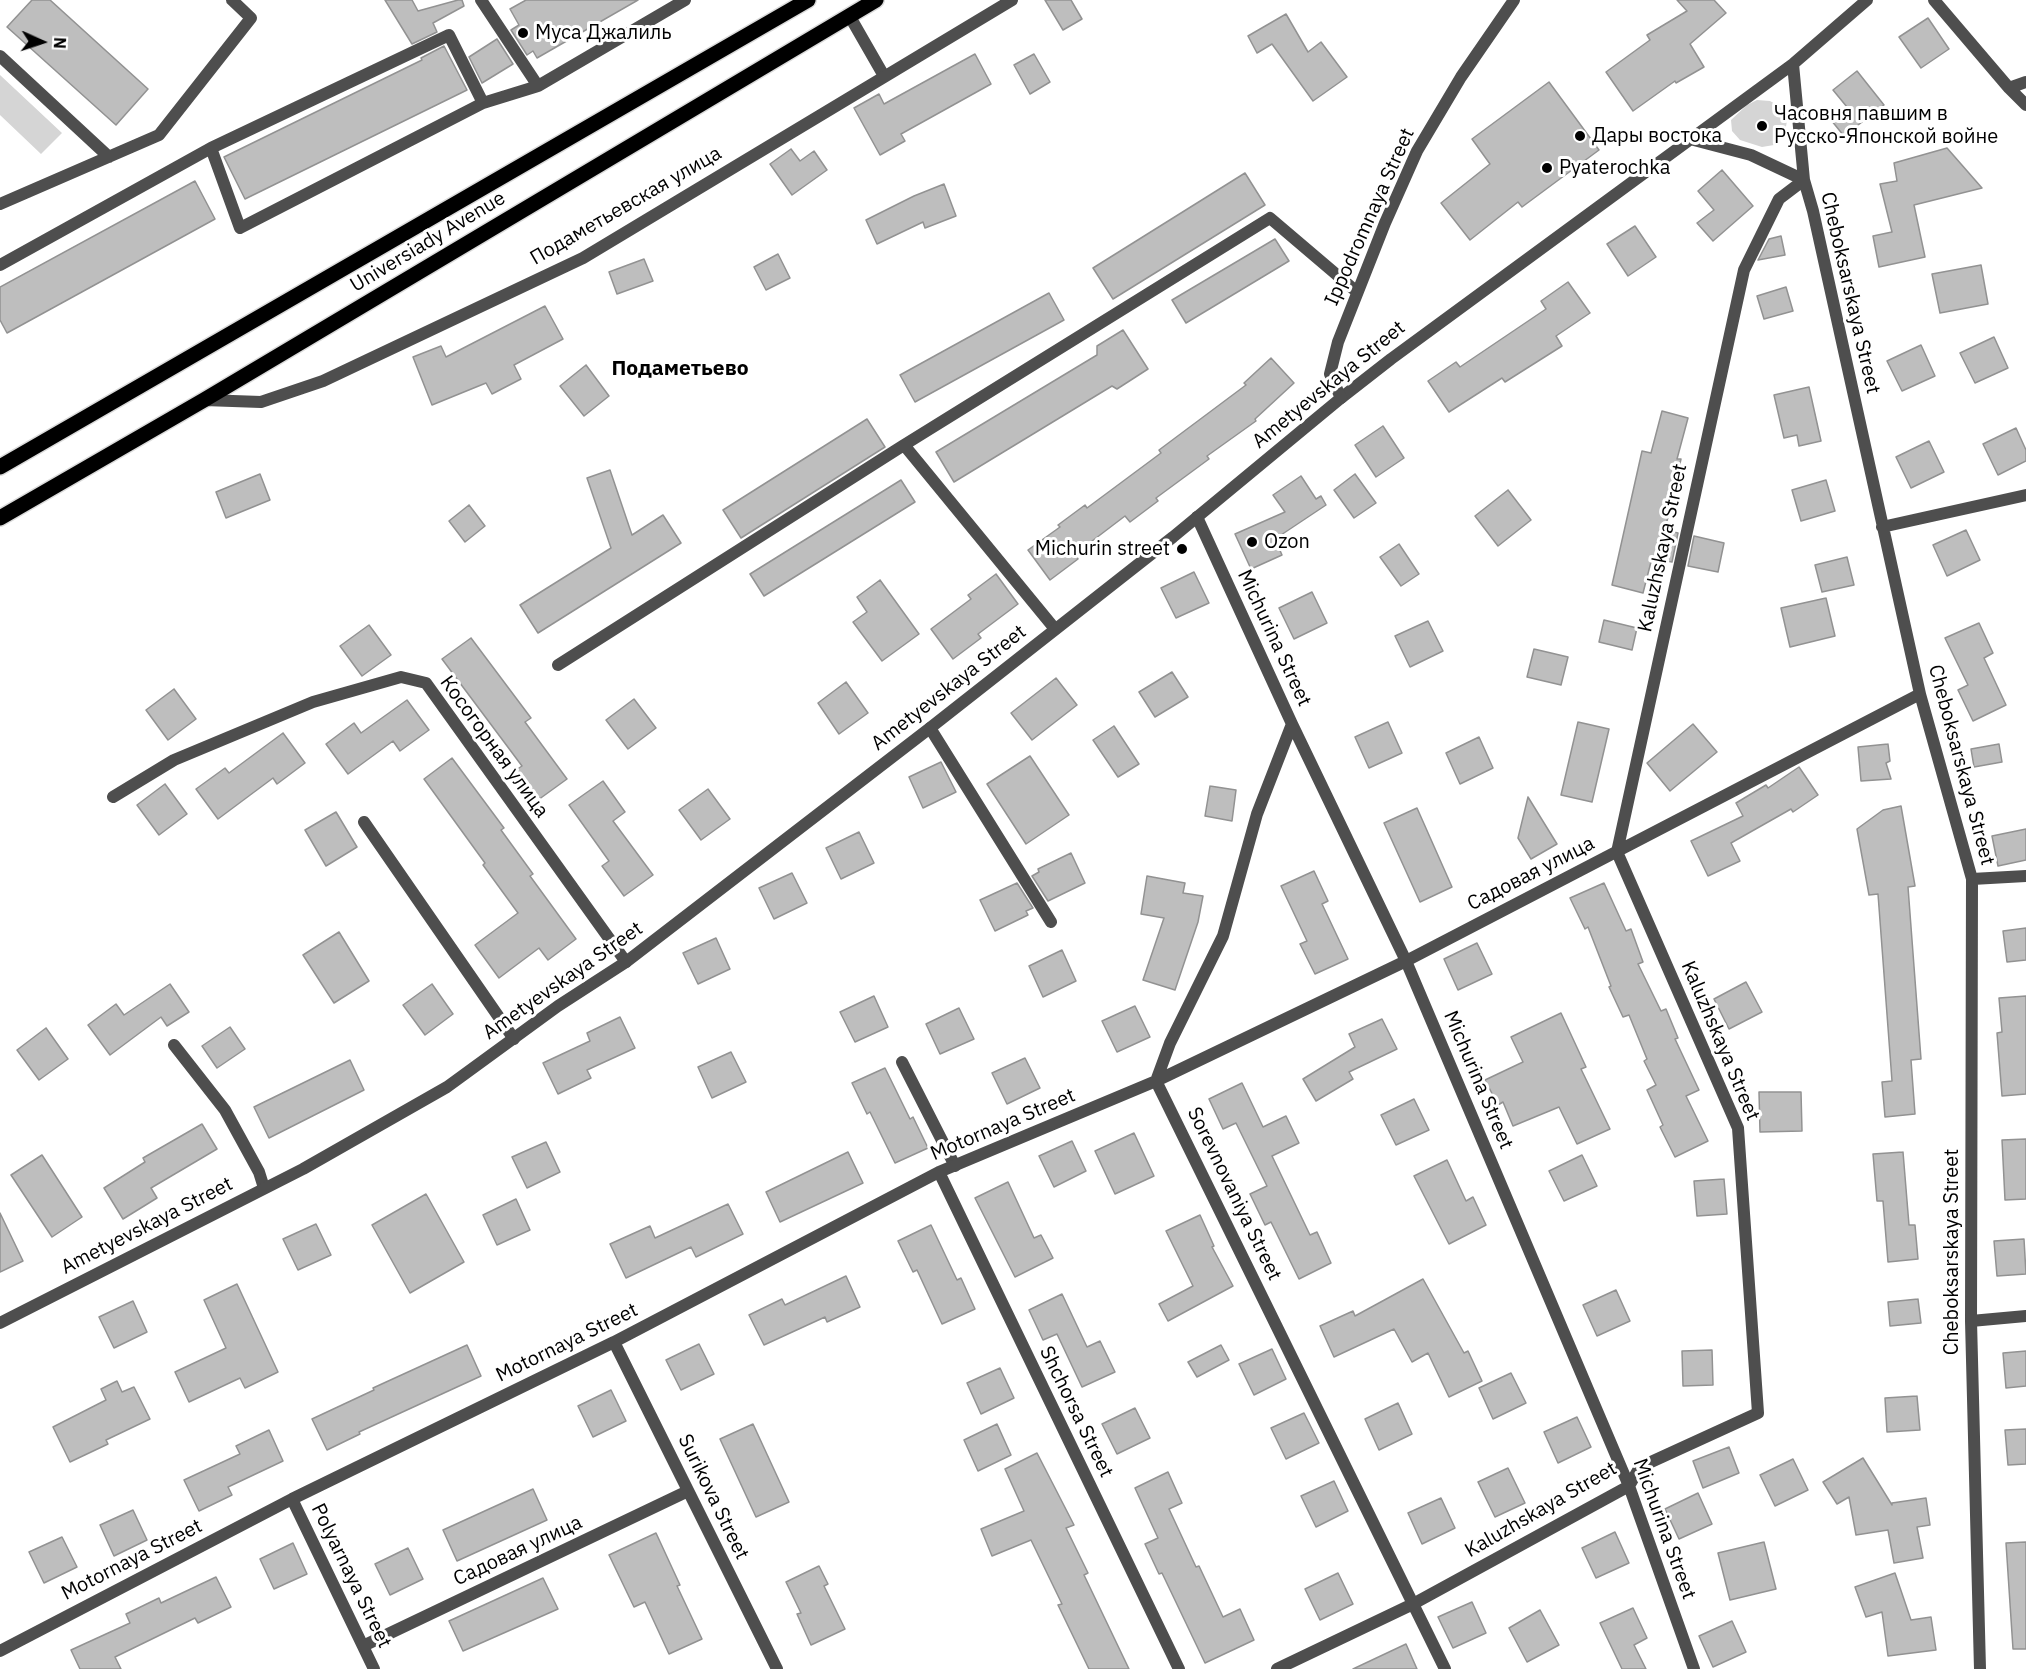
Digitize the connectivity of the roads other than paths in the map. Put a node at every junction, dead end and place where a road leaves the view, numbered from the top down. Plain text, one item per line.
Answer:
1 (232, 0) edge
2 (481, 0) edge
3 (685, 0) edge
4 (808, 0) edge
5 (876, 0) edge
6 (1012, 0) edge
7 (1514, 0) edge
8 (1867, 0) edge
9 (1934, 0) edge
10 (849, 15) junction
11 (0, 56) edge
12 (1793, 64) junction
13 (884, 76) junction
14 (2026, 82) edge
15 (538, 86) junction
16 (2009, 88) junction
17 (483, 104) junction
18 (2026, 105) edge
19 (1690, 139) junction
20 (211, 148) junction
21 (108, 157) junction
22 (1804, 180) junction
23 (0, 204) edge
24 (0, 265) edge
25 (1357, 292) junction
26 (1341, 398) junction
27 (204, 400) junction
28 (904, 445) junction
29 (0, 467) edge
30 (2026, 495) edge
31 (1197, 517) junction
32 (0, 518) edge
33 (1882, 527) junction
34 (1055, 629) junction
35 (558, 665) dead end
36 (1920, 694) junction
37 (1292, 724) junction
38 (930, 728) junction
39 (113, 797) dead end
40 (364, 822) dead end
41 (1617, 852) junction
42 (2026, 876) edge
43 (1972, 879) junction
44 (1051, 922) dead end
45 (1406, 961) junction
46 (626, 962) junction
47 (514, 1039) junction
48 (174, 1046) dead end
49 (902, 1062) dead end
50 (1156, 1081) junction
51 (955, 1166) junction
52 (939, 1172) junction
53 (264, 1188) junction
54 (2026, 1316) edge
55 (1971, 1321) junction
56 (0, 1323) edge
57 (614, 1342) junction
58 (1629, 1486) junction
59 (688, 1491) junction
60 (292, 1499) junction
61 (1413, 1604) junction
62 (363, 1646) junction
63 (0, 1651) edge
64 (374, 1669) edge
65 (777, 1669) edge
66 (1179, 1669) edge
67 (1277, 1669) edge
68 (1445, 1669) edge
69 (1694, 1669) edge
70 (1980, 1669) edge

1 - 21 street
2 - 15 street
3 - 15 street
4 - 29 main road, Universiady Avenue
5 - 10 main road, Universiady Avenue
6 - 13 street, Подаметьевская улица
7 - 25 street, Ippodromnaya Street
8 - 12 street, Ametyevskaya Street
9 - 16 street
10 - 13 street
10 - 27 main road, Universiady Avenue
11 - 21 street
12 - 19 street, Ametyevskaya Street
12 - 22 street, Cheboksarskaya Street
13 - 27 street, Подаметьевская улица
14 - 16 street
15 - 17 street
16 - 18 street
17 - 20 street
17 - 20 street
19 - 22 street
19 - 26 street, Ametyevskaya Street
20 - 24 street
21 - 23 street
22 - 33 street, Cheboksarskaya Street
22 - 41 street, Kaluzhskaya Street
25 - 26 street, Ippodromnaya Street
25 - 28 street
26 - 31 street, Ametyevskaya Street
27 - 32 main road, Universiady Avenue
28 - 34 street
28 - 35 street
30 - 33 street
31 - 34 street, Ametyevskaya Street
31 - 37 street, Michurina Street
33 - 36 street, Cheboksarskaya Street
34 - 38 street, Ametyevskaya Street
36 - 41 street, Садовая улица
36 - 43 street, Cheboksarskaya Street
37 - 45 street, Michurina Street
37 - 50 street
38 - 44 street
38 - 46 street, Ametyevskaya Street
39 - 46 street, Косогорная улица
40 - 47 street
41 - 45 street, Садовая улица
41 - 58 street, Kaluzhskaya Street
42 - 43 street
43 - 55 street, Cheboksarskaya Street
45 - 50 street, Садовая улица
45 - 58 street, Michurina Street
46 - 47 street, Ametyevskaya Street
47 - 53 street, Ametyevskaya Street
48 - 53 street
49 - 51 street
50 - 51 street, Motornaya Street
50 - 61 street, Sorevnovaniya Street
51 - 52 street, Motornaya Street
52 - 57 street, Motornaya Street
52 - 66 street, Shchorsa Street
53 - 56 street, Ametyevskaya Street
54 - 55 street
55 - 70 street, Cheboksarskaya Street
57 - 59 street, Surikova Street
57 - 60 street, Motornaya Street
58 - 61 street, Kaluzhskaya Street
58 - 69 street, Michurina Street
59 - 62 street, Садовая улица
59 - 65 street, Surikova Street
60 - 62 street, Polyarnaya Street
60 - 63 street, Motornaya Street
61 - 67 street, Kaluzhskaya Street
61 - 68 street, Sorevnovaniya Street
62 - 64 street, Polyarnaya Street

